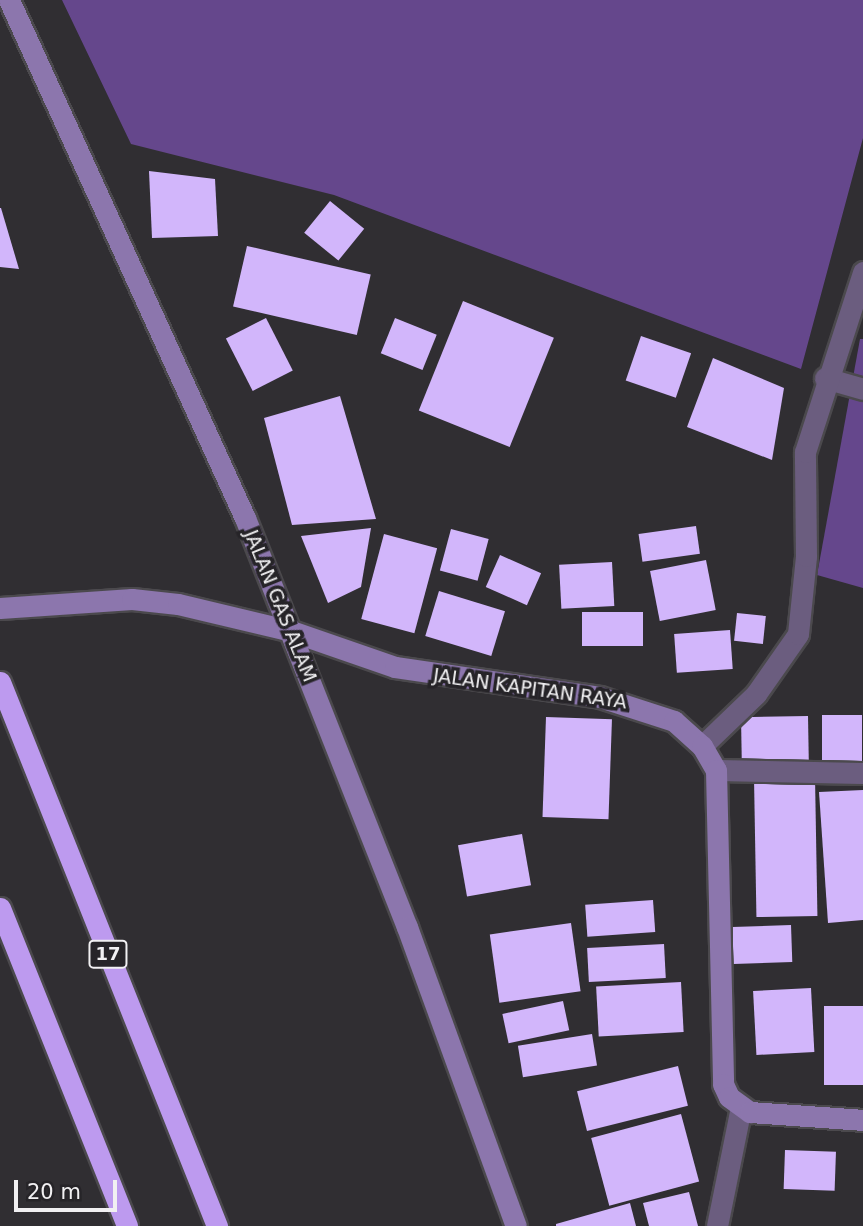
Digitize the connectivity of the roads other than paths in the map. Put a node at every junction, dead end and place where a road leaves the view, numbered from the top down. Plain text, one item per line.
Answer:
1 (9, 0) edge
2 (863, 272) edge
3 (825, 378) junction
4 (863, 389) edge
5 (0, 608) edge
6 (291, 631) junction
7 (0, 682) edge
8 (702, 746) junction
9 (716, 770) junction
10 (863, 773) edge
11 (0, 908) edge
12 (741, 1107) junction
13 (863, 1120) edge
14 (127, 1226) edge
15 (217, 1226) edge
16 (516, 1226) edge
17 (718, 1226) edge

1 - 6 street, JALAN GAS ALAM
2 - 3 street
3 - 4 street
3 - 8 street
5 - 6 street, JALAN KAPITAN RAYA
6 - 8 street, JALAN KAPITAN RAYA
6 - 16 street, JALAN GAS ALAM
7 - 15 highway, 17
8 - 9 street, JALAN KAPITAN RAYA
9 - 10 street
9 - 12 street, JALAN KAPITAN RAYA
11 - 14 highway
12 - 13 street
12 - 17 street

